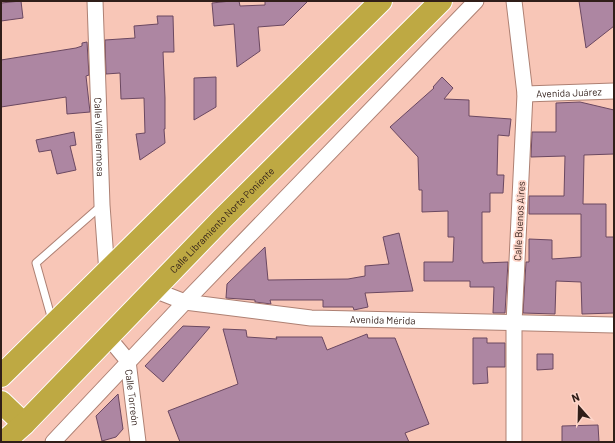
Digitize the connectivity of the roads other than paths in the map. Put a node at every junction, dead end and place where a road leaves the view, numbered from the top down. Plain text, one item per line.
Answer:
1 (95, 1) edge
2 (381, 1) edge
3 (441, 1) edge
4 (476, 1) edge
5 (514, 1) edge
6 (614, 91) edge
7 (525, 94) junction
8 (102, 204) junction
9 (107, 273) junction
10 (154, 290) junction
11 (185, 302) junction
12 (514, 323) junction
13 (53, 325) junction
14 (614, 325) edge
15 (108, 337) junction
16 (128, 361) junction
17 (1, 376) edge
18 (1, 402) edge
19 (24, 424) junction
20 (4, 442) edge
21 (53, 442) edge
22 (138, 442) edge
23 (514, 442) edge

1 - 8 street, Calle Villahermosa
2 - 9 highway
3 - 10 highway, Calle Libramiento Norte Poniente
4 - 11 street
5 - 7 street, Calle Buenos Aires
6 - 7 street, Avenida Juárez
7 - 12 street, Calle Buenos Aires
8 - 9 street, Calle Villahermosa
8 - 13 lane
9 - 13 highway
10 - 11 street, Avenida Mérida
10 - 15 highway, Calle Libramiento Norte Poniente
11 - 12 street, Avenida Mérida
11 - 16 street
12 - 14 street, Avenida Mérida
12 - 23 street, Calle Buenos Aires
13 - 17 highway
15 - 16 street, Calle Torreón
15 - 19 highway, Calle Libramiento Norte Poniente
16 - 21 street
16 - 22 street, Calle Torreón
18 - 19 highway
19 - 20 highway, Calle Libramiento Norte Poniente

